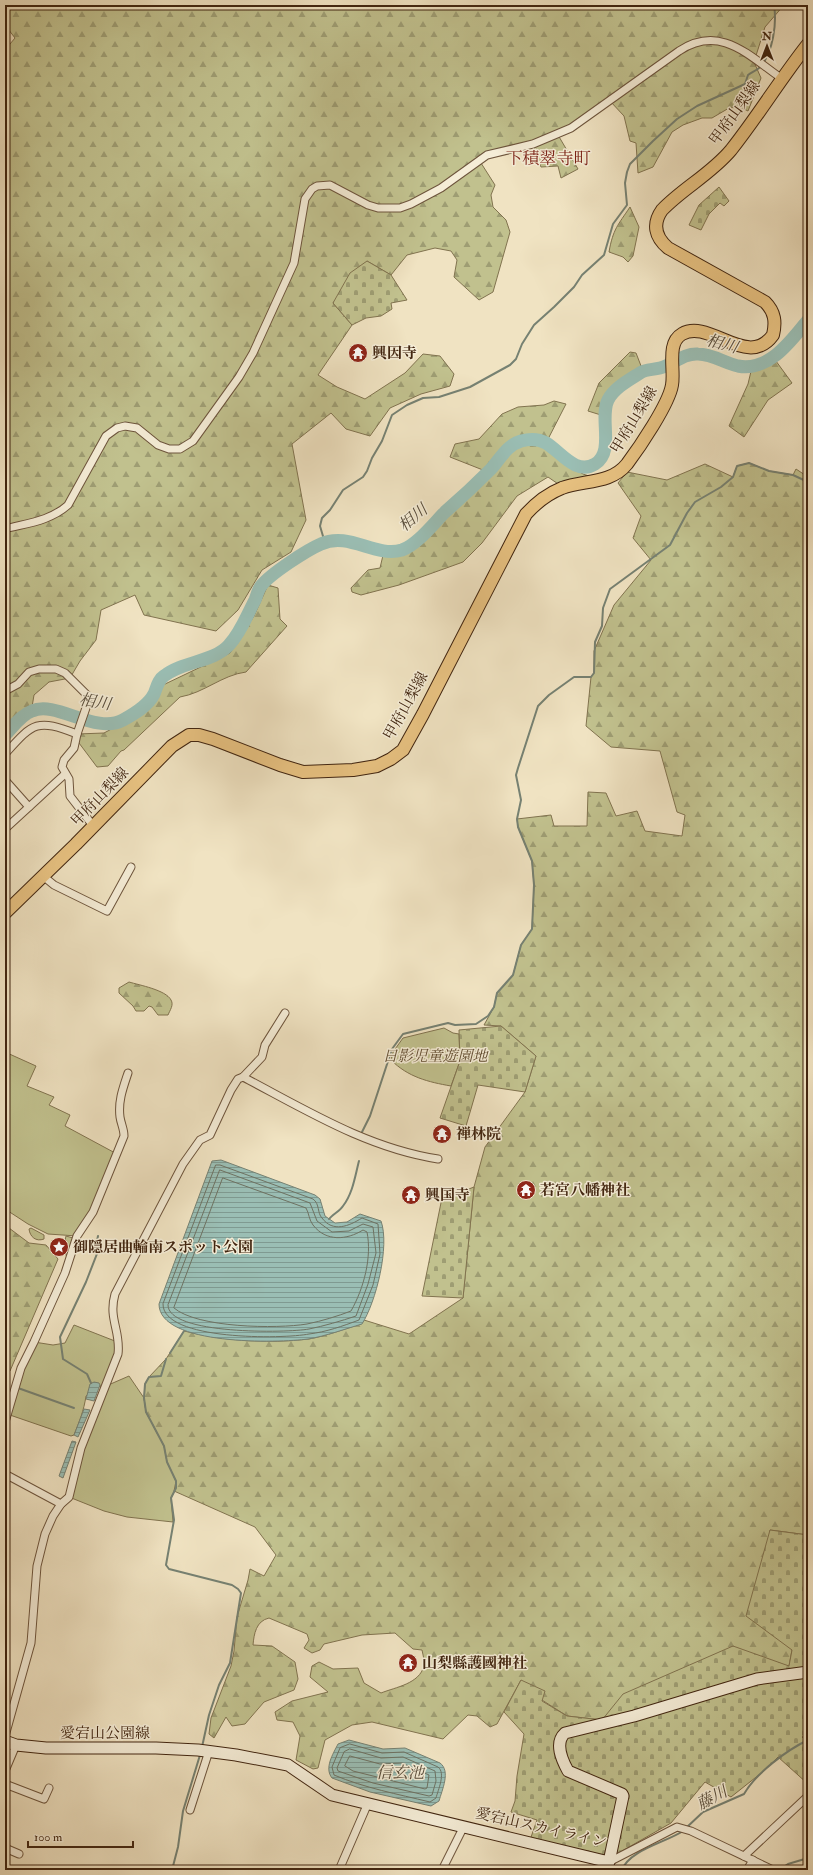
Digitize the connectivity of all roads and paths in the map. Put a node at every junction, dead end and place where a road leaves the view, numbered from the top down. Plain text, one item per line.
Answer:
1 (808, 44) edge
2 (781, 78) junction
3 (5, 529) edge
4 (5, 691) edge
5 (77, 734) junction
6 (5, 754) edge
7 (65, 774) junction
8 (5, 780) edge
9 (29, 807) junction
10 (94, 826) junction
11 (5, 829) edge
12 (131, 867) dead end
13 (43, 876) junction
14 (5, 913) edge
15 (285, 1013) dead end
16 (128, 1073) dead end
17 (243, 1077) junction
18 (438, 1159) dead end
19 (5, 1422) edge
20 (5, 1474) edge
21 (61, 1504) junction
22 (808, 1672) edge
23 (5, 1736) edge
24 (5, 1741) edge
25 (16, 1745) junction
26 (204, 1750) junction
27 (5, 1771) edge
28 (5, 1784) edge
29 (49, 1788) dead end
30 (808, 1796) edge
31 (368, 1804) junction
32 (190, 1810) dead end
33 (464, 1826) junction
34 (5, 1848) edge
35 (19, 1854) dead end
36 (744, 1856) junction
37 (753, 1860) junction
38 (609, 1862) junction
39 (339, 1870) edge
40 (442, 1870) edge
41 (747, 1870) edge
42 (773, 1870) edge

1 - 2 main road, 甲府山梨線
2 - 3 street
2 - 10 main road, 甲府山梨線
4 - 5 street
5 - 6 street
5 - 7 street
7 - 9 street
7 - 10 street
8 - 9 street
9 - 11 street
10 - 13 main road, 甲府山梨線
12 - 13 street
13 - 14 main road, 甲府山梨線
15 - 17 street
16 - 19 street
17 - 18 street
17 - 21 street
20 - 21 street
21 - 23 street
22 - 38 main road, 愛宕山スカイライン
24 - 25 main road, 愛宕山公園線
25 - 26 main road, 愛宕山公園線
25 - 27 street
26 - 31 main road, 愛宕山スカイライン
26 - 32 street
28 - 29 street
30 - 36 street
31 - 33 main road, 愛宕山スカイライン
31 - 39 street
33 - 38 main road, 愛宕山スカイライン
33 - 40 street
34 - 35 street
36 - 37 street
36 - 38 street
37 - 41 street
37 - 42 street

